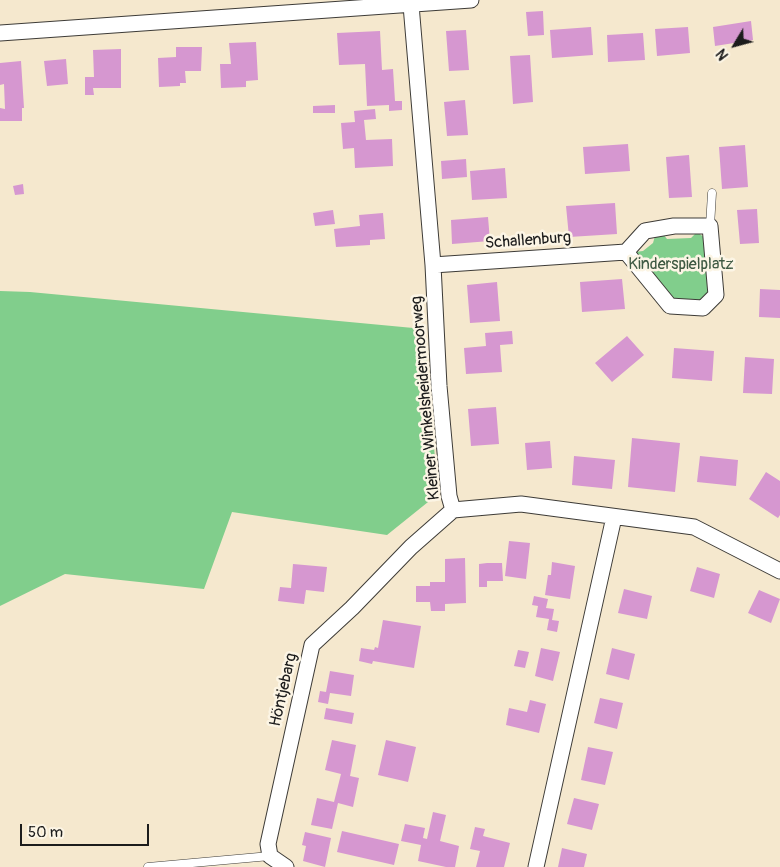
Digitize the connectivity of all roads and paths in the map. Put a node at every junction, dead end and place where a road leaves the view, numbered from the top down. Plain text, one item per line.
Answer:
1 (471, 0) edge
2 (411, 4) junction
3 (0, 33) edge
4 (712, 193) dead end
5 (710, 226) junction
6 (626, 252) junction
7 (433, 265) junction
8 (453, 510) junction
9 (614, 517) junction
10 (780, 571) edge
11 (270, 856) junction
12 (148, 867) edge
13 (286, 867) edge
14 (536, 867) edge

1 - 2 street
2 - 3 street
2 - 7 street, Kleiner Winkelsheidermoorweg
4 - 5 lane
5 - 6 street
5 - 6 street
6 - 7 street, Schallenburg
7 - 8 street, Kleiner Winkelsheidermoorweg
8 - 9 street, Kleiner Winkelsheidermoorweg
8 - 11 street, Höntjebarg
9 - 10 street, Kleiner Winkelsheidermoorweg
9 - 14 street
11 - 12 lane
11 - 13 street

